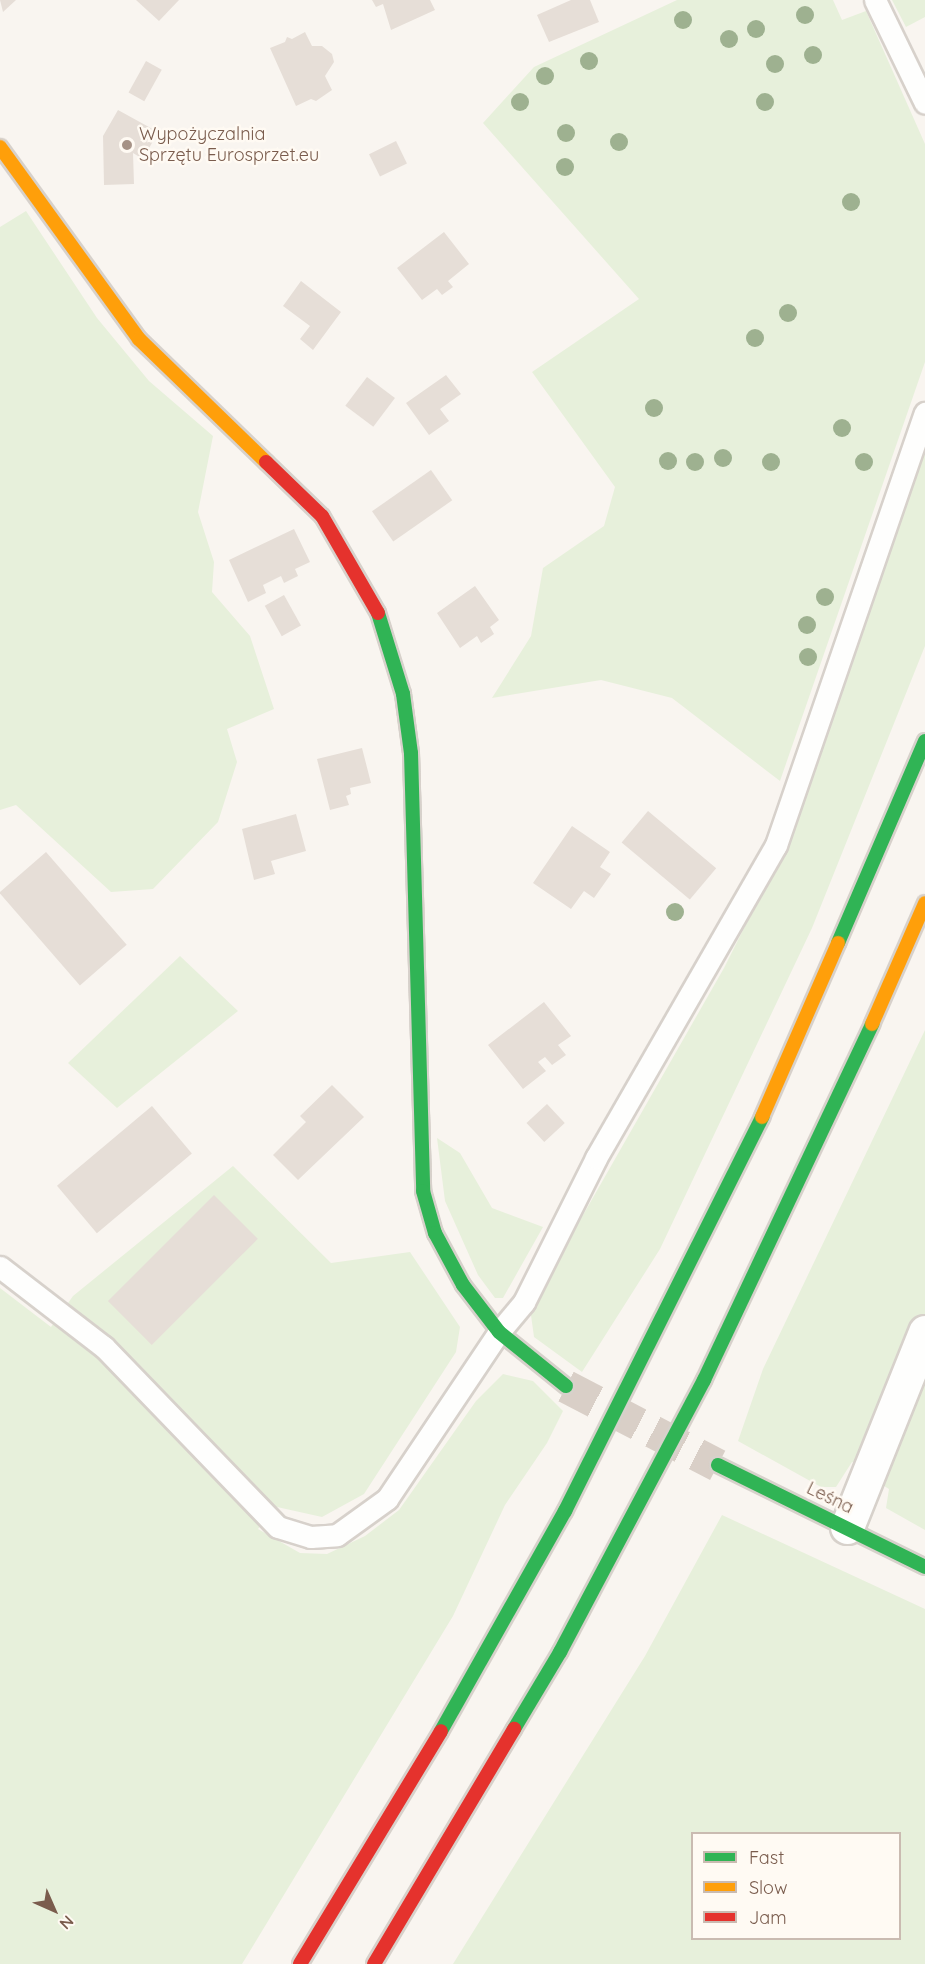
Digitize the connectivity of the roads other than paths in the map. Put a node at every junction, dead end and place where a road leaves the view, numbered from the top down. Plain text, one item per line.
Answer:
1 (875, 0) edge
2 (925, 103) edge
3 (0, 147) edge
4 (925, 413) edge
5 (925, 741) edge
6 (925, 903) edge
7 (0, 1267) edge
8 (499, 1332) junction
9 (925, 1332) edge
10 (566, 1386) tunnel mouth
11 (718, 1465) tunnel mouth
12 (847, 1527) junction
13 (925, 1567) edge
14 (300, 1964) edge
15 (374, 1964) edge

1 - 2 lane
3 - 8 main road
4 - 8 lane
5 - 14 main road
6 - 15 main road
7 - 8 lane
8 - 10 main road
9 - 12 street
11 - 12 main road, Leśna
12 - 13 main road, Leśna

